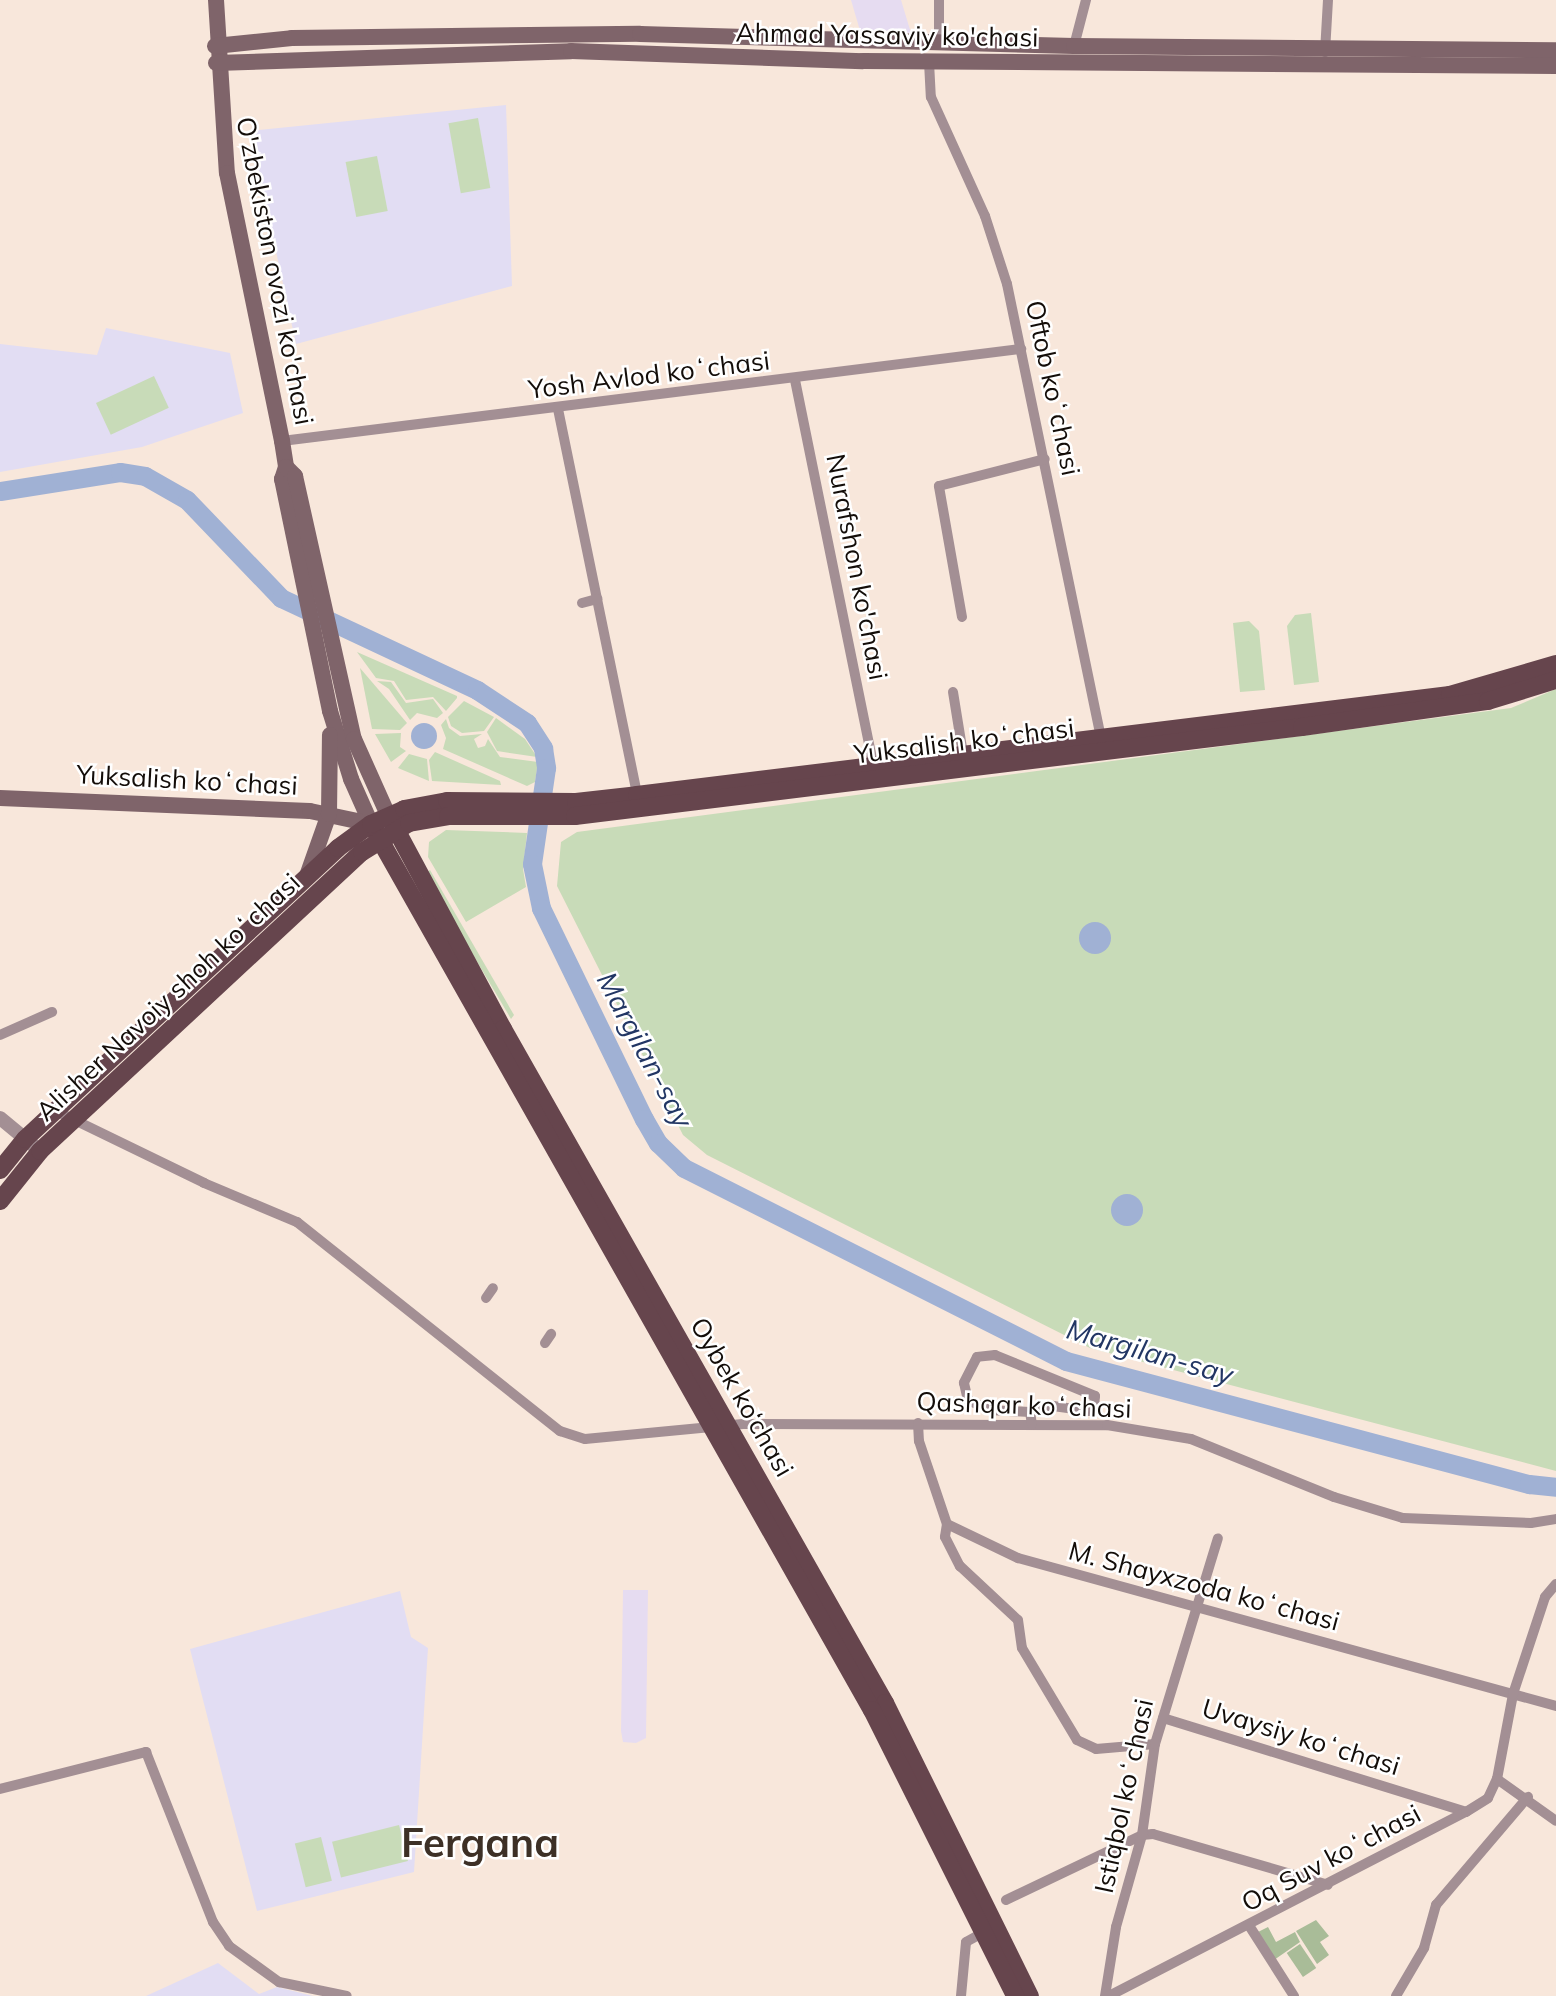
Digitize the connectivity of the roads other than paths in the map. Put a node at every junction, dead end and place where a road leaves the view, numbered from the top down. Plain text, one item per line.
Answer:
1 (216, 0) edge
2 (939, 0) edge
3 (1086, 0) edge
4 (1328, 0) edge
5 (939, 43) junction
6 (215, 46) junction
7 (1074, 46) junction
8 (1325, 48) junction
9 (1556, 50) edge
10 (929, 62) junction
11 (216, 63) junction
12 (1325, 65) junction
13 (1556, 66) edge
14 (1021, 349) junction
15 (795, 380) junction
16 (558, 409) junction
17 (282, 441) junction
18 (1045, 459) junction
19 (314, 593) junction
20 (597, 599) junction
21 (582, 603) dead end
22 (962, 617) dead end
23 (1556, 664) edge
24 (1556, 680) edge
25 (953, 692) dead end
26 (330, 712) junction
27 (1103, 742) junction
28 (963, 754) junction
29 (873, 764) junction
30 (637, 795) junction
31 (0, 798) edge
32 (576, 809) junction
33 (329, 814) junction
34 (392, 822) junction
35 (375, 832) junction
36 (306, 878) junction
37 (52, 1012) dead end
38 (0, 1035) edge
39 (56, 1111) junction
40 (0, 1118) edge
41 (73, 1120) junction
42 (25, 1139) junction
43 (40, 1151) junction
44 (0, 1170) edge
45 (0, 1201) edge
46 (494, 1289) dead end
47 (486, 1298) dead end
48 (1030, 1412) junction
49 (918, 1423) junction
50 (1032, 1425) junction
51 (718, 1428) junction
52 (1556, 1519) edge
53 (947, 1524) junction
54 (1218, 1538) dead end
55 (1556, 1584) edge
56 (1196, 1608) junction
57 (1513, 1694) junction
58 (1556, 1706) edge
59 (1163, 1718) junction
60 (1155, 1744) junction
61 (1497, 1779) junction
62 (0, 1789) edge
63 (1528, 1797) junction
64 (1466, 1812) junction
65 (1556, 1821) edge
66 (1142, 1835) junction
67 (1328, 1885) junction
68 (1006, 1900) dead end
69 (1250, 1927) junction
70 (984, 1932) junction
71 (347, 1996) edge
72 (961, 1996) edge
73 (1015, 1996) edge
74 (1030, 1996) edge
75 (1107, 1996) edge
76 (1294, 1996) edge
77 (1396, 1996) edge

1 - 6 main road, O'zbekiston ovozi ko'chasi
2 - 5 street
3 - 7 street
4 - 8 street
5 - 6 main road, Ahmad Yassaviy ko'chasi
5 - 7 main road, Ahmad Yassaviy ko'chasi
6 - 11 main road, O'zbekiston ovozi ko'chasi
7 - 8 main road, Ahmad Yassaviy ko'chasi
8 - 9 main road, Ahmad Yassaviy ko'chasi
8 - 12 street
10 - 11 main road, Ahmad Yassaviy ko'chasi
10 - 12 main road, Ahmad Yassaviy ko'chasi
10 - 14 street, Oftob koʻchasi
11 - 17 main road, O'zbekiston ovozi ko'chasi
12 - 13 main road, Ahmad Yassaviy ko'chasi
14 - 15 street, Yosh Avlod koʻchasi
14 - 18 street, Oftob koʻchasi
15 - 16 street, Yosh Avlod koʻchasi
15 - 29 street, Nurafshon ko'chasi
16 - 17 street, Yosh Avlod koʻchasi
16 - 20 street
17 - 19 main road, O'zbekiston ovozi ko'chasi
18 - 22 street
18 - 27 street, Oftob koʻchasi
19 - 26 main road, O'zbekiston ovozi ko'chasi
19 - 34 main road, O'zbekiston ovozi ko'chasi
20 - 21 street
20 - 30 street
23 - 27 main road, Yuksalish koʻchasi
24 - 27 main road, Yuksalish koʻchasi
25 - 28 street
26 - 33 main road
26 - 35 main road, O'zbekiston ovozi ko'chasi
27 - 28 main road, Yuksalish koʻchasi
27 - 32 main road, Yuksalish koʻchasi
28 - 29 main road, Yuksalish koʻchasi
29 - 30 main road, Yuksalish koʻchasi
30 - 32 main road, Yuksalish koʻchasi
31 - 33 main road, Yuksalish koʻchasi
32 - 34 main road, Yuksalish koʻchasi
33 - 35 main road, Yuksalish koʻchasi
33 - 36 main road
34 - 35 main road, Yuksalish koʻchasi
34 - 51 main road, Oybek ko‘chasi
35 - 36 main road, Alisher Navoiy shoh koʻchasi
35 - 41 main road, Alisher Navoiy shoh koʻchasi
35 - 51 main road, Oybek ko‘chasi
36 - 39 main road, Alisher Navoiy shoh koʻchasi
37 - 38 street
39 - 41 street, Qashqar koʻchasi
39 - 42 main road, Alisher Navoiy shoh koʻchasi
40 - 42 street
41 - 43 main road, Alisher Navoiy shoh koʻchasi
41 - 51 street, Qashqar koʻchasi
42 - 43 street
42 - 44 main road, Alisher Navoiy shoh koʻchasi
43 - 45 main road, Alisher Navoiy shoh koʻchasi
46 - 47 street
48 - 48 street
48 - 50 street
49 - 50 street, Qashqar koʻchasi
49 - 51 street, Qashqar koʻchasi
49 - 53 street
50 - 52 street, Qashqar koʻchasi
51 - 70 main road, Oybek ko‘chasi
51 - 74 main road, Oybek ko‘chasi
53 - 56 street, M. Shayxzoda koʻchasi
53 - 60 street
54 - 56 street, Istiqbol koʻchasi
55 - 57 street
56 - 57 street, M. Shayxzoda koʻchasi
56 - 59 street, Istiqbol koʻchasi
57 - 58 street, M. Shayxzoda koʻchasi
57 - 61 street
59 - 60 street, Istiqbol koʻchasi
59 - 64 street, Uvaysiy koʻchasi
60 - 66 street, Istiqbol koʻchasi
61 - 63 street
61 - 64 street, Oq Suv koʻchasi
62 - 71 street
63 - 65 street
63 - 77 street
64 - 67 street, Oq Suv koʻchasi
66 - 67 street
66 - 68 street
66 - 75 street, Istiqbol koʻchasi
67 - 69 street, Oq Suv koʻchasi
69 - 75 street, Oq Suv koʻchasi
69 - 76 street
70 - 72 street
70 - 73 main road, Oybek ko‘chasi

